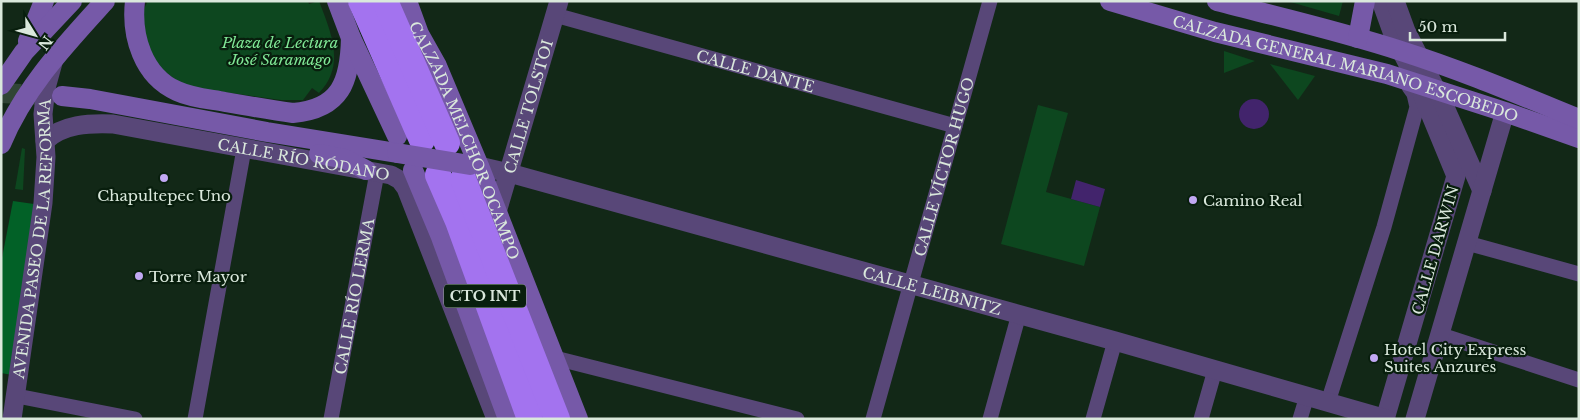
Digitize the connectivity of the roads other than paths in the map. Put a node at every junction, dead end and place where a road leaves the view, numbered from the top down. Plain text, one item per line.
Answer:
1 (44, 1) edge
2 (72, 1) edge
3 (105, 1) edge
4 (135, 1) edge
5 (337, 1) edge
6 (361, 1) edge
7 (385, 1) edge
8 (407, 1) edge
9 (420, 1) edge
10 (990, 1) edge
11 (1110, 1) edge
12 (1217, 1) edge
13 (1365, 1) edge
14 (1381, 1) edge
15 (1395, 1) edge
16 (557, 8) edge
17 (351, 38) junction
18 (1358, 38) junction
19 (1400, 51) junction
20 (24, 52) junction
21 (1420, 57) junction
22 (54, 58) junction
23 (437, 66) junction
24 (2, 83) edge
25 (1420, 85) junction
26 (425, 93) junction
27 (62, 96) tunnel mouth
28 (1505, 112) junction
29 (1579, 119) edge
30 (955, 126) junction
31 (267, 132) junction
32 (1579, 138) edge
33 (416, 140) junction
34 (45, 141) junction
35 (1, 144) edge
36 (244, 149) junction
37 (452, 171) junction
38 (372, 172) junction
39 (509, 173) junction
40 (1482, 191) junction
41 (498, 212) junction
42 (1467, 243) junction
43 (1579, 274) edge
44 (911, 284) junction
45 (1019, 314) junction
46 (1441, 335) junction
47 (1115, 341) junction
48 (555, 358) junction
49 (1215, 370) junction
50 (1579, 380) edge
51 (17, 396) junction
52 (1307, 396) junction
53 (1328, 402) junction
54 (12, 419) edge
55 (136, 419) edge
56 (195, 419) edge
57 (331, 419) edge
58 (496, 419) edge
59 (508, 419) edge
60 (530, 419) edge
61 (557, 419) edge
62 (578, 419) edge
63 (797, 419) edge
64 (873, 419) edge
65 (990, 419) edge
66 (1093, 419) edge
67 (1201, 419) edge
68 (1300, 419) edge
69 (1385, 419) edge
70 (1415, 419) edge

1 - 20 main road
2 - 20 main road
3 - 22 main road, AVENIDA PASEO DE LA REFORMA
4 - 17 main road
5 - 17 main road
6 - 33 highway
7 - 26 highway
8 - 23 main road, CALZADA MELCHOR OCAMPO / CTO INT
9 - 23 main road
10 - 30 street, CALLE VÍCTOR HUGO
11 - 25 main road, CALZADA GENERAL MARIANO ESCOBEDO
12 - 18 main road, CALZADA GENERAL MARIANO ESCOBEDO
13 - 18 main road
14 - 19 street
15 - 21 street
16 - 30 street, CALLE DANTE
16 - 39 street, CALLE TOLSTOI
17 - 33 main road
18 - 19 main road, CALZADA GENERAL MARIANO ESCOBEDO
19 - 21 main road, CALZADA GENERAL MARIANO ESCOBEDO
19 - 25 street
20 - 24 main road
21 - 25 street
21 - 29 main road, CALZADA GENERAL MARIANO ESCOBEDO
22 - 34 street, AVENIDA PASEO DE LA REFORMA
22 - 35 main road, AVENIDA PASEO DE LA REFORMA
23 - 37 main road, CALZADA MELCHOR OCAMPO / CTO INT
25 - 28 main road, CALZADA GENERAL MARIANO ESCOBEDO
25 - 40 street, CALLE DARWIN
25 - 53 street
25 - 69 street, CALLE DARWIN
26 - 33 highway
26 - 33 highway
27 - 31 main road, CALLE RÍO RÓDANO
28 - 32 main road, CALZADA GENERAL MARIANO ESCOBEDO
28 - 40 street, CALLE DARWIN
30 - 44 street, CALLE VÍCTOR HUGO
31 - 33 main road, CALLE RÍO RÓDANO
31 - 38 main road
33 - 37 main road, CALLE RÍO RÓDANO, bridge
34 - 36 street, CALLE RÍO RÓDANO
34 - 51 street, AVENIDA PASEO DE LA REFORMA
36 - 38 street, CALLE RÍO RÓDANO
36 - 56 street
37 - 39 street, CALLE LEIBNITZ
37 - 41 main road, CALZADA MELCHOR OCAMPO / CTO INT
37 - 59 main road, CALZADA MELCHOR OCAMPO / CTO INT
37 - 60 highway, CTO INT
37 - 61 highway, CTO INT
38 - 57 street, CALLE RÍO LERMA
38 - 58 street, CALLE RÍO RÓDANO
39 - 41 street, CALLE TOLSTOI
39 - 44 street, CALLE LEIBNITZ
40 - 42 street, CALLE DARWIN
41 - 48 main road, CALZADA MELCHOR OCAMPO / CTO INT
42 - 43 street
42 - 46 street, CALLE DARWIN
44 - 45 street, CALLE LEIBNITZ
44 - 64 street, CALLE VÍCTOR HUGO
45 - 47 street, CALLE LEIBNITZ
45 - 65 street
46 - 50 street
46 - 70 street, CALLE DARWIN
47 - 49 street, CALLE LEIBNITZ
47 - 66 street
48 - 62 main road, CALZADA MELCHOR OCAMPO / CTO INT
48 - 63 street
49 - 52 street, CALLE LEIBNITZ
49 - 67 street
51 - 54 street, AVENIDA PASEO DE LA REFORMA
51 - 55 street
52 - 53 street, CALLE LEIBNITZ
52 - 68 street
53 - 69 street, CALLE LEIBNITZ

